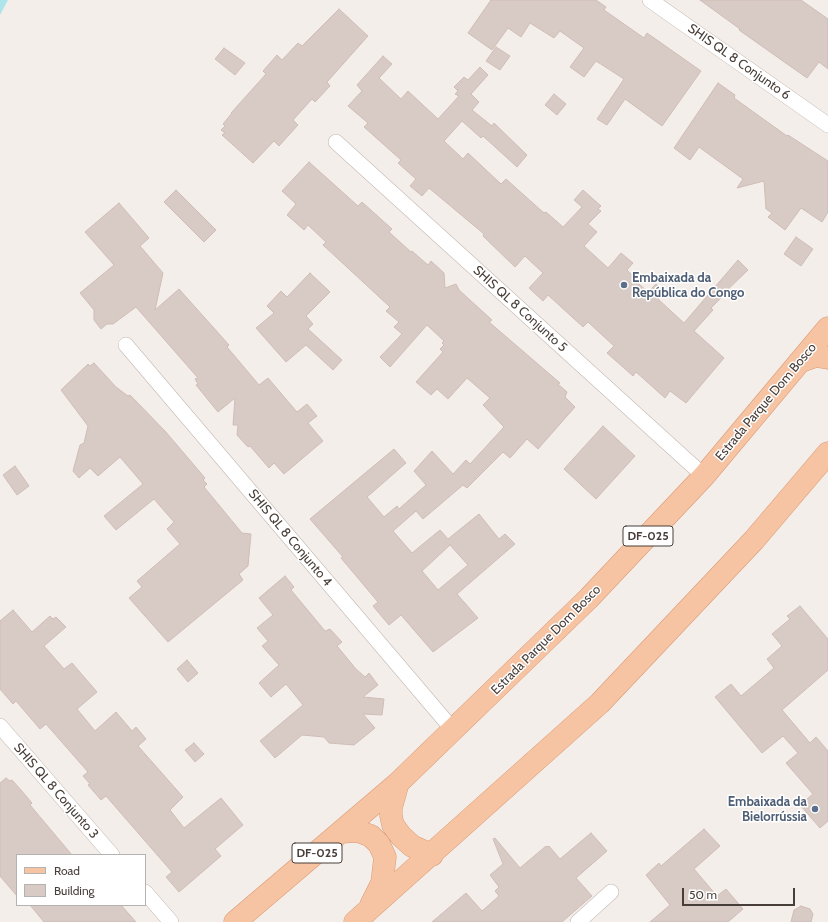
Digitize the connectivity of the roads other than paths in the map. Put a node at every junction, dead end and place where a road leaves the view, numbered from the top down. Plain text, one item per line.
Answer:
1 (650, 0) edge
2 (828, 125) edge
3 (336, 142) dead end
4 (828, 328) edge
5 (126, 345) dead end
6 (828, 358) edge
7 (799, 362) junction
8 (828, 453) edge
9 (704, 476) junction
10 (0, 726) edge
11 (454, 730) junction
12 (398, 783) junction
13 (341, 832) junction
14 (111, 854) edge
15 (432, 855) junction
16 (611, 892) dead end
17 (146, 893) edge
18 (361, 916) edge
19 (171, 922) edge
20 (235, 922) edge
21 (578, 922) edge

1 - 2 street, SHIS QL 8 Conjunto 6
3 - 9 street, SHIS QL 8 Conjunto 5
4 - 7 main road, Estrada Parque Dom Bosco / DF-025
5 - 11 street, SHIS QL 8 Conjunto 4
6 - 7 main road
7 - 9 main road, Estrada Parque Dom Bosco / DF-025
8 - 15 main road
9 - 11 main road, Estrada Parque Dom Bosco / DF-025
10 - 14 street, SHIS QL 8 Conjunto 3
11 - 12 main road, Estrada Parque Dom Bosco / DF-025
12 - 13 main road, Estrada Parque Dom Bosco / DF-025
12 - 15 main road
13 - 18 main road
13 - 20 main road, Estrada Parque Dom Bosco / DF-025
15 - 18 main road
16 - 21 street
17 - 19 street

